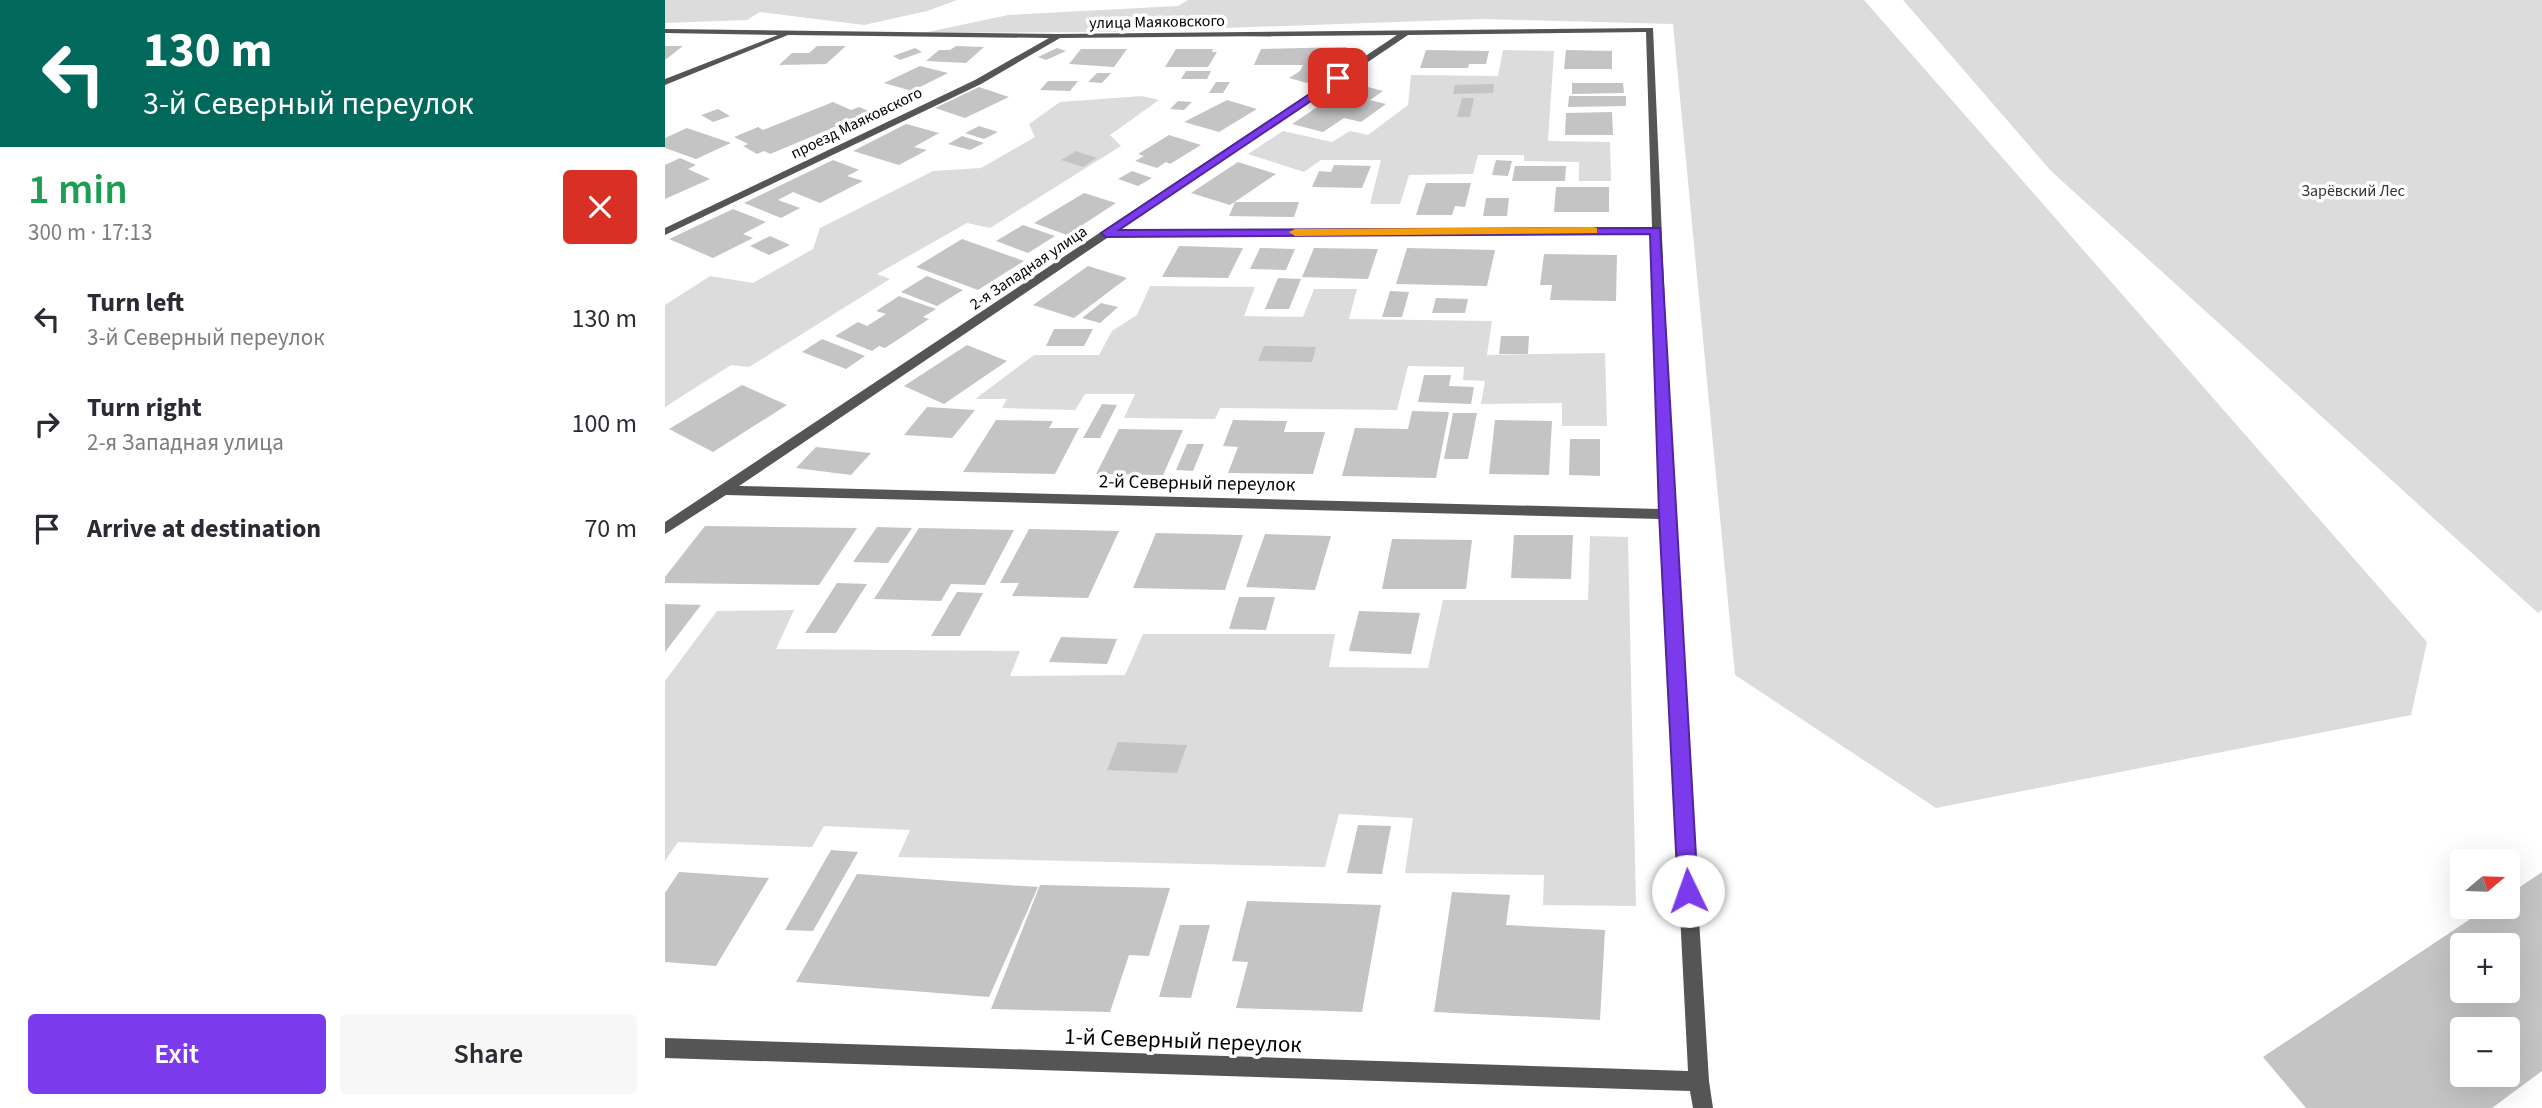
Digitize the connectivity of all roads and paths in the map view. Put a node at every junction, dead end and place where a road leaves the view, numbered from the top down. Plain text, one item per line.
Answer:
1 (665, 31) edge
2 (1408, 31) junction
3 (792, 32) junction
4 (1058, 36) junction
5 (665, 82) edge
6 (1656, 230) junction
7 (665, 232) edge
8 (1106, 233) junction
9 (726, 490) junction
10 (1667, 513) junction
11 (665, 529) edge
12 (665, 1048) edge
13 (1699, 1080) junction
14 (1703, 1108) edge

1 - 3 street, улица Маяковского
2 - 4 street, улица Маяковского
2 - 6 street, улица Маяковского
2 - 8 street, 2-я Западная улица
3 - 4 street, улица Маяковского
3 - 5 street
4 - 7 street, проезд Маяковского
6 - 8 street
6 - 10 street
8 - 9 street, 2-я Западная улица
9 - 10 street, 2-й Северный переулок
9 - 11 street, 2-я Западная улица
10 - 13 street
12 - 13 street, 1-й Северный переулок
13 - 14 street

